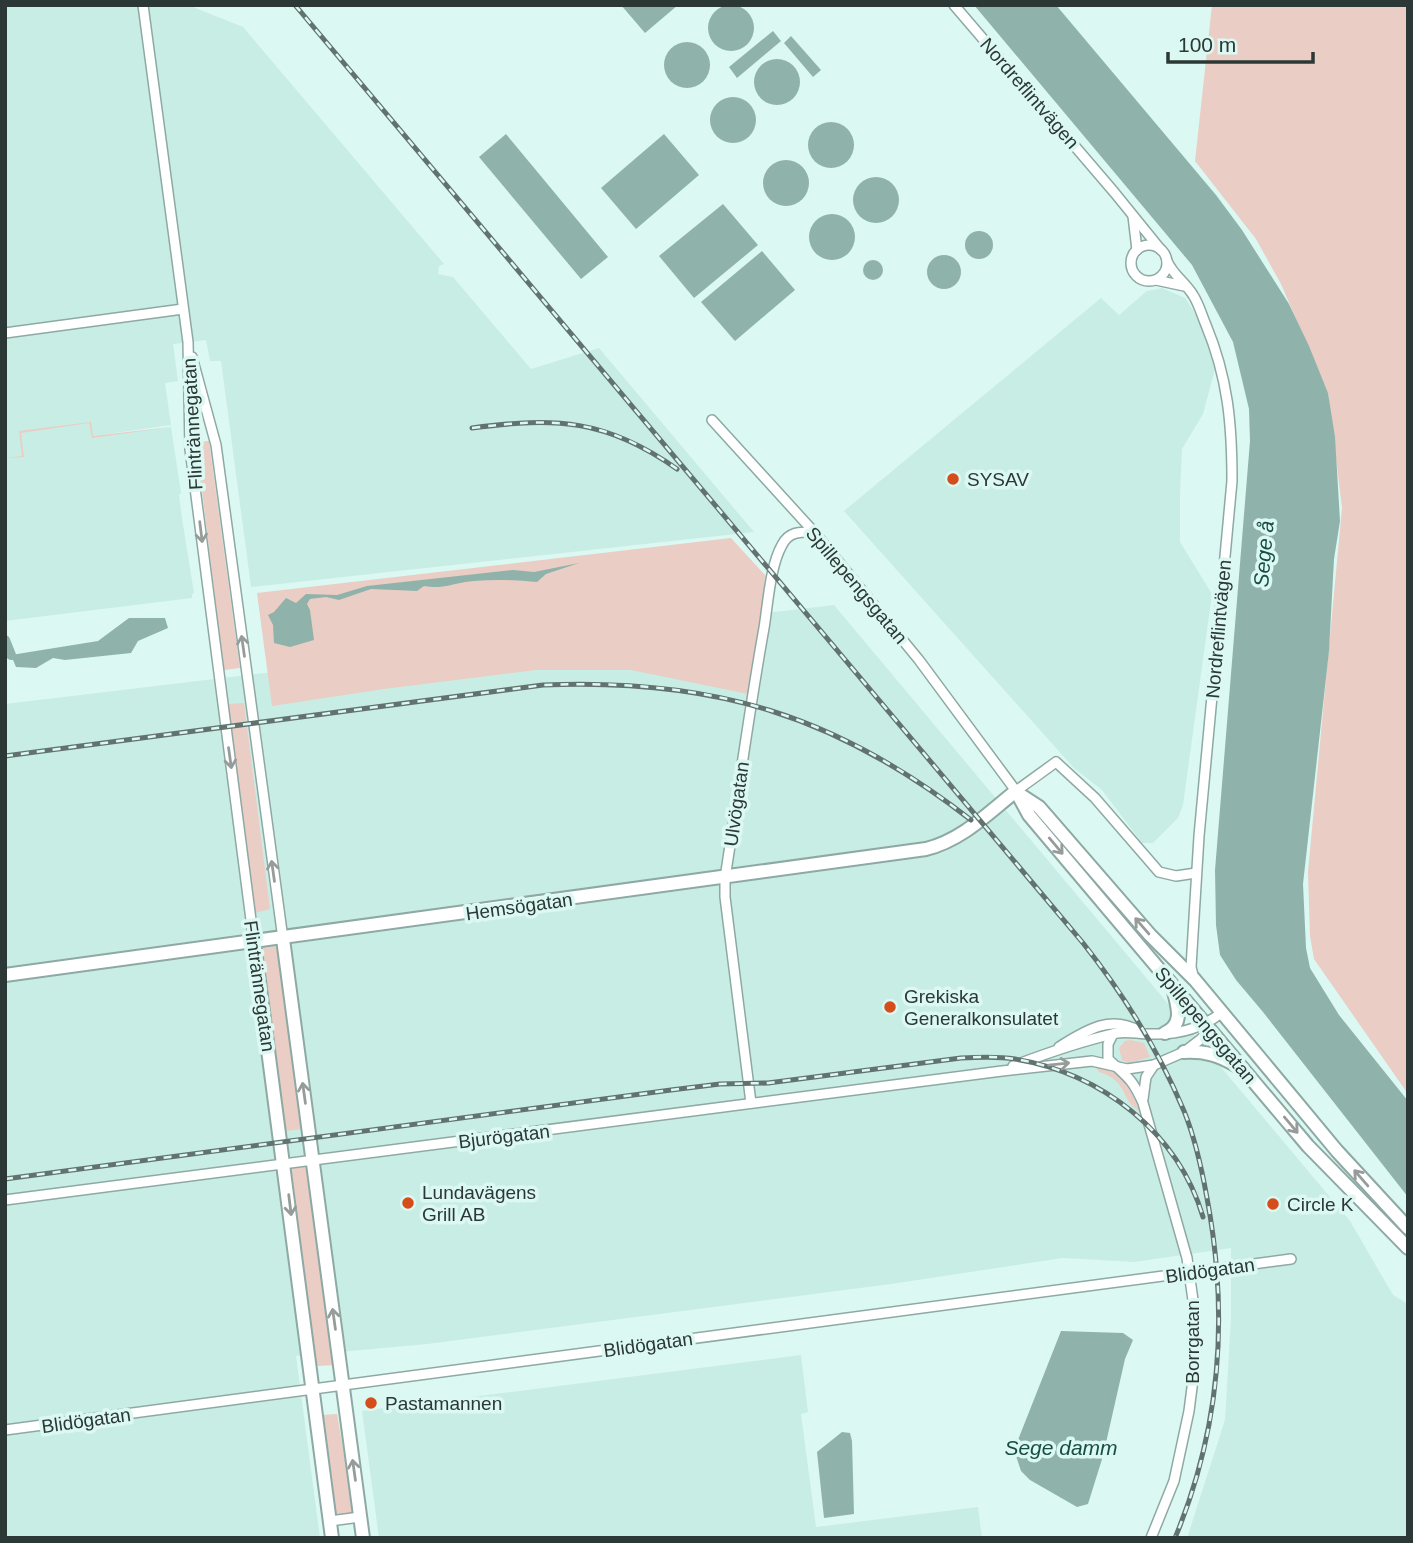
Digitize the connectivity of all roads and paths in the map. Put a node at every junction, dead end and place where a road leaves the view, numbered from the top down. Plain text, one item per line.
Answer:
1 (143, 5) edge
2 (954, 5) edge
3 (1132, 214) junction
4 (1137, 250) junction
5 (1161, 250) junction
6 (1167, 261) junction
7 (1156, 280) junction
8 (1185, 287) junction
9 (183, 309) junction
10 (5, 333) edge
11 (188, 342) junction
12 (712, 420) dead end
13 (814, 532) junction
14 (1016, 791) junction
15 (1196, 873) junction
16 (725, 878) junction
17 (283, 939) junction
18 (254, 943) junction
19 (5, 975) edge
20 (1195, 981) junction
21 (1172, 984) junction
22 (1221, 1013) junction
23 (1207, 1024) junction
24 (1144, 1033) junction
25 (1165, 1033) junction
26 (1113, 1034) junction
27 (1053, 1051) junction
28 (1184, 1052) junction
29 (1154, 1065) junction
30 (1116, 1067) junction
31 (1002, 1071) junction
32 (1247, 1072) junction
33 (751, 1103) junction
34 (1143, 1103) junction
35 (313, 1160) junction
36 (284, 1163) junction
37 (5, 1200) edge
38 (1408, 1228) edge
39 (1408, 1248) edge
40 (1291, 1259) dead end
41 (1189, 1272) junction
42 (342, 1387) junction
43 (313, 1390) junction
44 (5, 1430) edge
45 (360, 1517) junction
46 (330, 1521) junction
47 (332, 1538) edge
48 (363, 1538) edge
49 (1151, 1538) edge

1 - 9 street
2 - 3 street, Nordreflintvägen
3 - 4 street
3 - 5 street, Nordreflintvägen
4 - 5 street
4 - 7 street
5 - 6 street
6 - 7 street
6 - 8 street, Nordreflintvägen
7 - 8 street
8 - 15 street, Nordreflintvägen
9 - 10 street
9 - 11 street
17 -> 11 street, Flintrännegatan
11 -> 18 street, Flintrännegatan
12 - 13 street, Spillepengsgatan
13 - 14 street, Spillepengsgatan
13 - 16 street, Ulvögatan
14 - 15 street
14 - 16 street, Hemsögatan
20 -> 14 street, Spillepengsgatan
14 -> 21 street, Spillepengsgatan
15 - 20 street, Nordreflintvägen
16 - 17 street, Hemsögatan
16 - 33 street, Ulvögatan
17 - 18 street, Hemsögatan
35 -> 17 street, Flintrännegatan
18 - 19 street, Hemsögatan
18 - 36 street, Flintrännegatan
20 - 22 street, Spillepengsgatan
21 - 23 street, Spillepengsgatan
21 - 25 street
22 - 23 street, Bjurögatan
38 -> 22 street, Spillepengsgatan
23 - 25 street, Bjurögatan
23 - 28 street, Bjurögatan
23 - 32 street, Spillepengsgatan
24 - 25 street, Bjurögatan
24 - 26 street, Bjurögatan
24 - 27 street, Bjurögatan
26 - 27 street, Bjurögatan
26 - 30 street
27 - 31 street, Bjurögatan
28 - 29 street, Bjurögatan
28 - 32 street
29 - 30 street, Bjurögatan
29 - 34 street, Borrgatan
31 -> 30 street, Bjurögatan
30 - 34 street, Borrgatan
31 - 33 street, Bjurögatan
32 -> 39 street, Spillepengsgatan
33 - 35 street, Bjurögatan
34 - 41 street, Borrgatan
35 - 36 street, Bjurögatan
42 -> 35 street, Flintrännegatan
36 - 37 street, Bjurögatan
36 -> 43 street, Flintrännegatan
40 - 41 street, Blidögatan
41 - 42 street, Blidögatan
41 - 49 street, Borrgatan
42 - 43 street, Blidögatan
45 -> 42 street, Flintrännegatan
43 - 44 street, Blidögatan
43 - 46 street, Flintrännegatan
45 - 46 street
45 - 48 street, Flintrännegatan
46 - 47 street, Flintrännegatan

